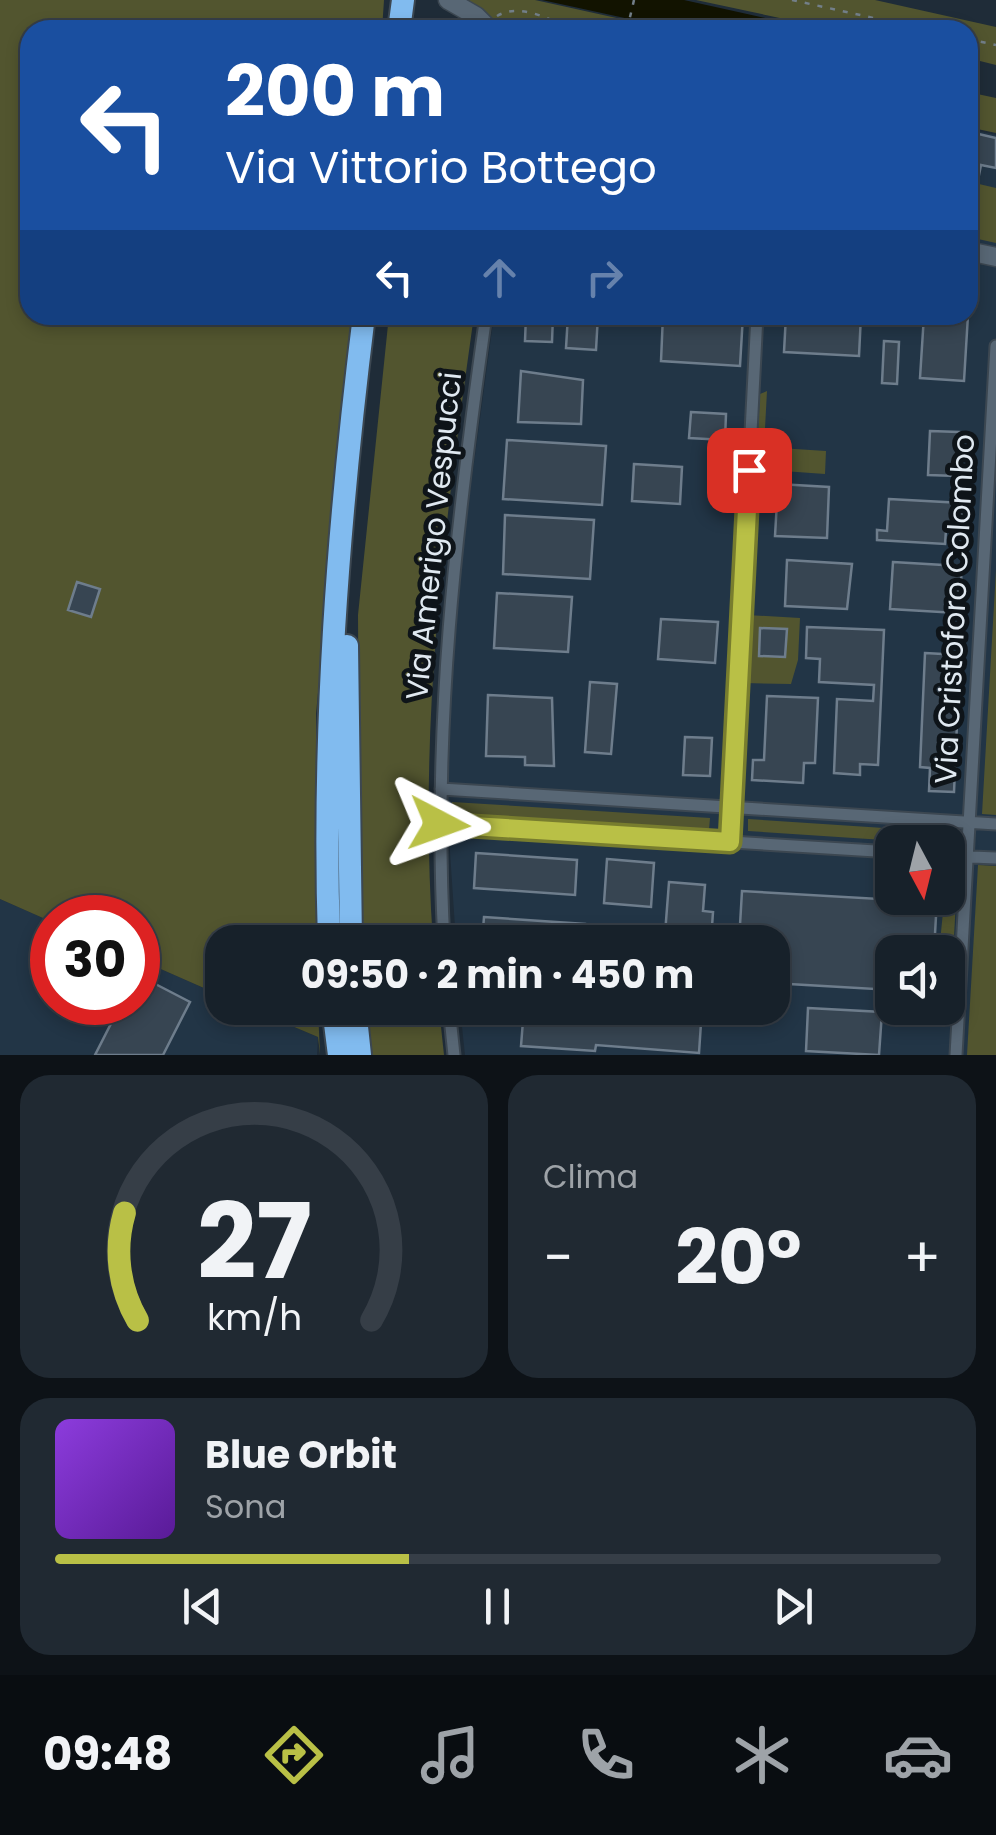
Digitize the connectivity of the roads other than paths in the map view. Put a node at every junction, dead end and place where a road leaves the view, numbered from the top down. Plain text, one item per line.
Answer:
1 (448, 0) edge
2 (484, 20) edge
3 (363, 325) edge
4 (377, 325) edge
5 (485, 325) edge
6 (757, 325) edge
7 (996, 346) edge
8 (440, 788) junction
9 (733, 807) junction
10 (968, 822) junction
11 (439, 824) junction
12 (996, 824) edge
13 (730, 842) junction
14 (875, 851) edge
15 (966, 857) junction
16 (996, 858) edge
17 (328, 925) edge
18 (351, 925) edge
19 (443, 925) edge
20 (336, 1025) edge
21 (357, 1025) edge
22 (451, 1025) edge
23 (339, 1055) edge
24 (360, 1055) edge
25 (454, 1055) edge
26 (956, 1055) edge

1 - 2 main road
3 - 17 highway
4 - 18 highway
5 - 8 street, Via Amerigo Vespucci
6 - 9 street
7 - 10 street, Via Cristoforo Colombo
8 - 9 street
8 - 11 street, Via Amerigo Vespucci
9 - 10 street
9 - 13 street
10 - 12 street
10 - 15 street, Via Cristoforo Colombo
11 - 13 street
11 - 19 street, Via Amerigo Vespucci
13 - 14 street
15 - 16 street
15 - 26 street, Via Cristoforo Colombo
20 - 23 highway
21 - 24 highway
22 - 25 street

